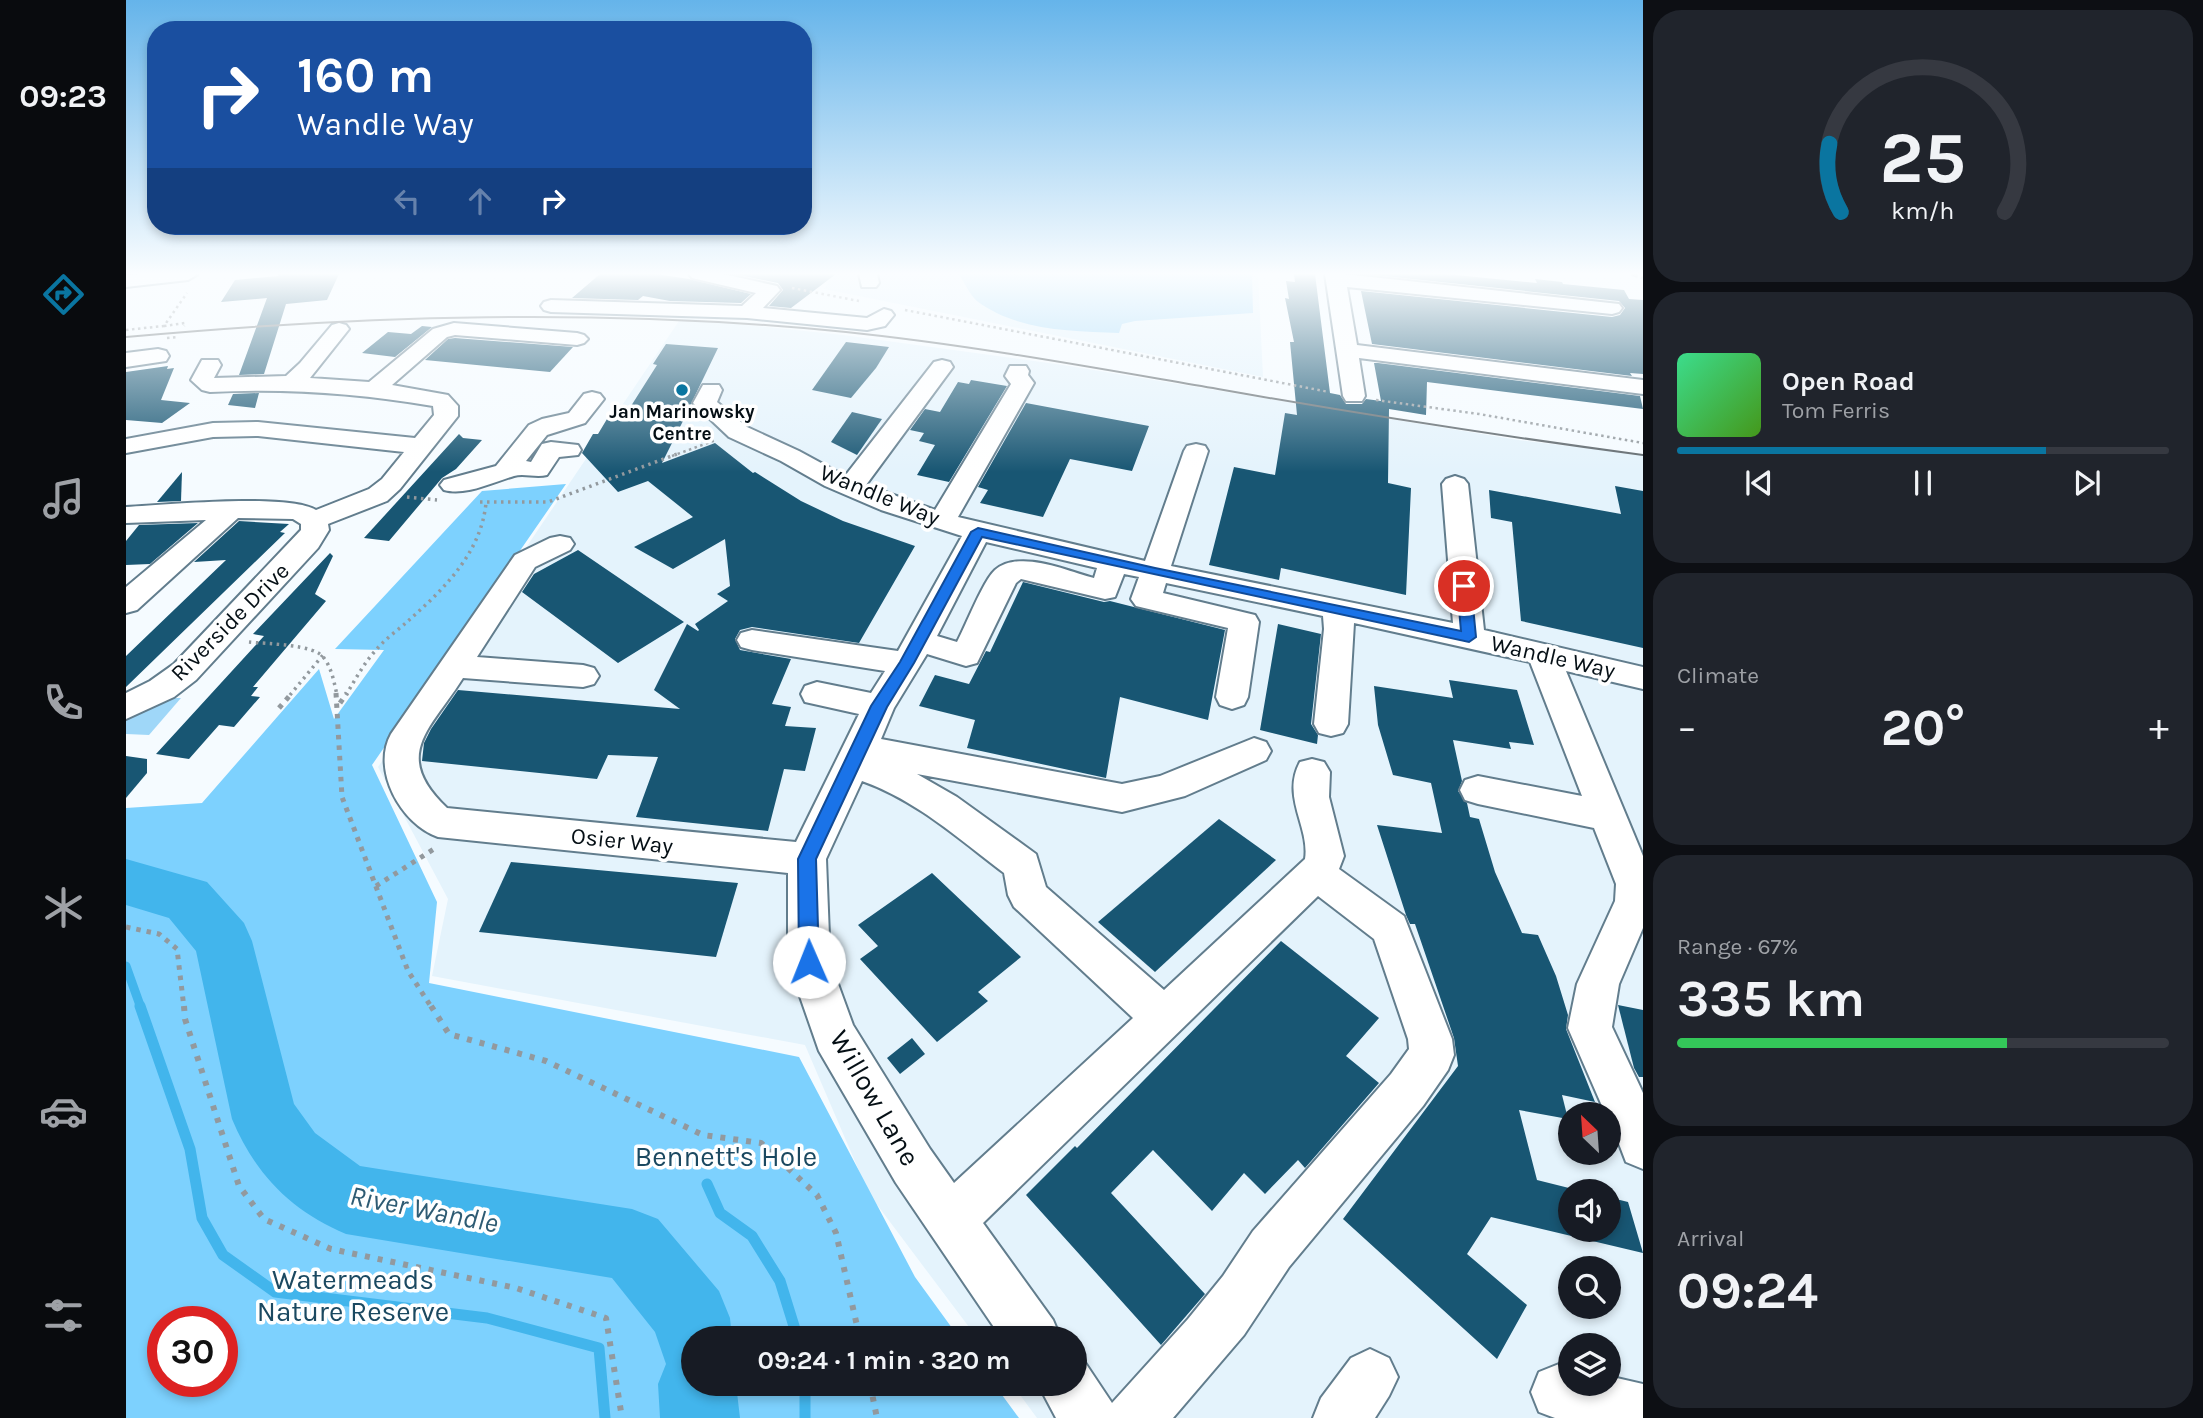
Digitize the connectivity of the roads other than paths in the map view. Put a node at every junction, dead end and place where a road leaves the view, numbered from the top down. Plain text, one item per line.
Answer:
1 (330, 340) edge
2 (432, 340) edge
3 (1346, 340) edge
4 (1348, 350) junction
5 (158, 356) dead end
6 (126, 360) edge
7 (933, 364) dead end
8 (210, 365) dead end
9 (1018, 370) dead end
10 (291, 383) junction
11 (1643, 387) edge
12 (374, 389) junction
13 (711, 390) dead end
14 (1354, 396) road end
15 (592, 399) dead end
16 (814, 443) dead end
17 (126, 446) edge
18 (421, 446) junction
19 (569, 450) dead end
20 (1196, 451) dead end
21 (509, 467) junction
22 (845, 477) junction
23 (396, 478) junction
24 (1455, 484) dead end
25 (229, 512) junction
26 (126, 515) edge
27 (314, 520) junction
28 (960, 527) junction
29 (559, 544) dead end
30 (1113, 562) junction
31 (1155, 572) junction
32 (127, 601) edge
33 (1337, 610) junction
34 (1469, 637) junction
35 (752, 640) dead end
36 (913, 652) junction
37 (1543, 654) junction
38 (455, 666) junction
39 (583, 676) dead end
40 (1643, 678) edge
41 (817, 694) dead end
42 (1232, 697) dead end
43 (879, 706) junction
44 (126, 707) edge
45 (1331, 724) dead end
46 (1254, 751) dead end
47 (856, 756) junction
48 (1312, 772) dead end
49 (1478, 790) dead end
50 (1607, 816) junction
51 (807, 859) junction
52 (1315, 873) junction
53 (1639, 885) edge
54 (1164, 1018) junction
55 (1643, 1144) edge
56 (949, 1220) junction
57 (1025, 1326) edge
58 (1074, 1396) edge
59 (1576, 1396) edge
60 (1643, 1412) edge
61 (1090, 1418) edge
62 (1134, 1418) edge

1 - 10 street
2 - 12 street
3 - 4 street
4 - 11 street
4 - 14 street
5 - 6 street
7 - 22 street
8 - 10 street
9 - 28 street, Willow Lane
10 - 12 street
12 - 18 street
13 - 22 street, Wandle Way
15 - 21 street
16 - 22 street
17 - 18 street
18 - 23 street
19 - 21 street
20 - 31 street
21 - 23 street
22 - 28 street, Wandle Way
23 - 27 street
24 - 34 street
25 - 26 street
25 - 27 street
25 - 32 street
27 - 44 street, Riverside Drive
28 - 30 street, Wandle Way
28 - 36 street, Willow Lane
29 - 38 street
30 - 31 street, Wandle Way
30 - 36 street
31 - 33 street, Wandle Way
31 - 42 street
33 - 34 street, Wandle Way
33 - 45 street
34 - 37 street, Wandle Way
35 - 36 street
36 - 43 street, Willow Lane
37 - 40 street, Wandle Way
37 - 50 street
38 - 39 street
38 - 51 street, Osier Way
41 - 43 street
43 - 47 street, Willow Lane
46 - 47 street
47 - 51 street, Willow Lane
47 - 54 street
48 - 52 street
49 - 50 street
50 - 53 street
51 - 56 street, Willow Lane
52 - 54 street
52 - 62 street
53 - 55 street
54 - 56 street
56 - 57 street, Willow Lane
58 - 61 street
59 - 60 street

